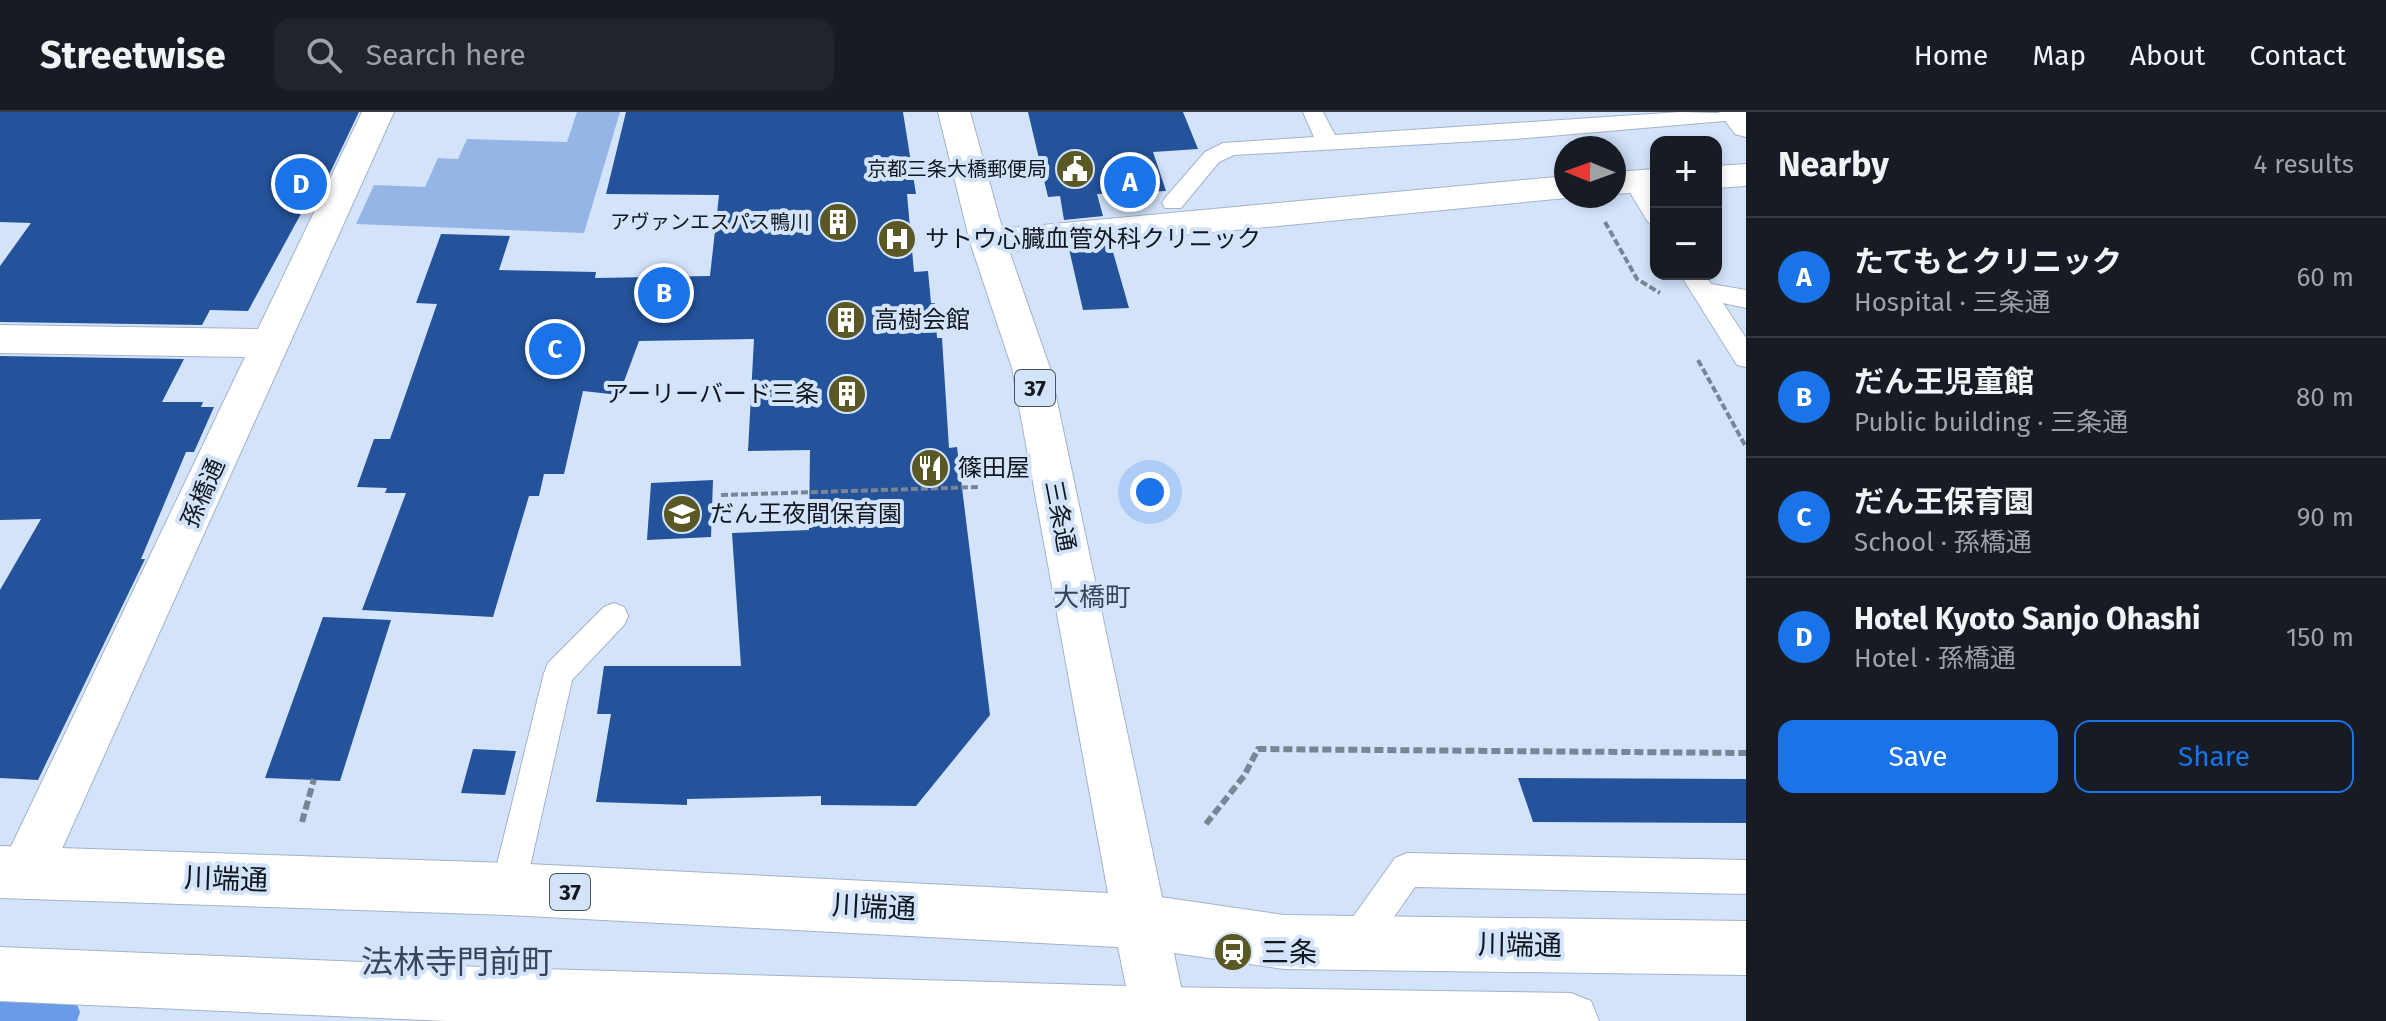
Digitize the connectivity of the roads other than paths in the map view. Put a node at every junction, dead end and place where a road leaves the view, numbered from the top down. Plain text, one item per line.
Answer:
1 (378, 112) edge
2 (954, 112) edge
3 (1313, 112) edge
4 (1425, 112) edge
5 (1501, 112) edge
6 (1739, 118) edge
7 (1514, 132) junction
8 (1439, 136) junction
9 (1328, 143) junction
10 (1746, 175) edge
11 (1722, 177) edge
12 (1635, 181) edge
13 (1554, 188) edge
14 (1173, 203) dead end
15 (1651, 208) edge
16 (988, 242) junction
17 (1697, 282) edge
18 (1746, 299) edge
19 (0, 339) edge
20 (271, 343) junction
21 (1746, 358) edge
22 (614, 616) dead end
23 (12, 872) edge
24 (1746, 877) edge
25 (508, 889) junction
26 (1140, 921) junction
27 (1355, 943) junction
28 (1746, 948) edge
29 (0, 974) edge
30 (1160, 1018) edge
31 (1571, 1021) edge

1 - 20 main road, 孫橋通
2 - 16 main road, 三条通 / 37
3 - 9 lane
4 - 8 lane
5 - 7 lane
6 - 7 lane
7 - 8 lane
8 - 9 lane
9 - 14 lane
10 - 11 main road
12 - 15 lane
13 - 16 main road
16 - 26 main road, 三条通 / 37
17 - 18 lane
17 - 21 lane
19 - 20 main road
20 - 23 main road, 孫橋通
22 - 25 lane
23 - 25 main road, 川端通 / 37
24 - 27 lane
25 - 26 main road, 川端通 / 37
26 - 27 main road, 川端通
26 - 30 main road, 三条通 / 37
27 - 28 main road, 川端通
29 - 30 main road
30 - 31 main road

